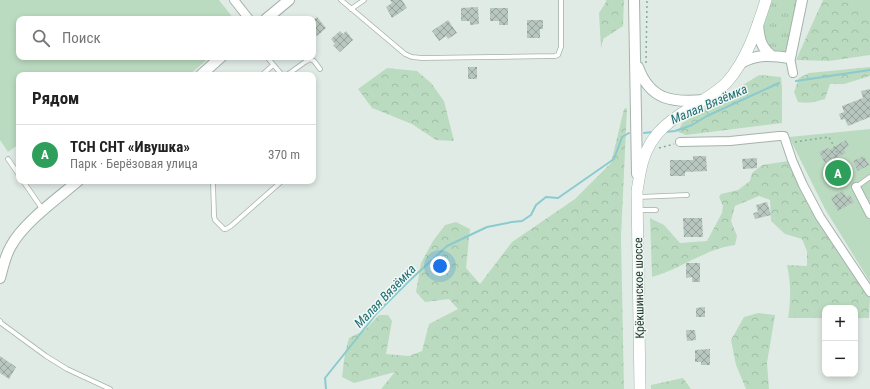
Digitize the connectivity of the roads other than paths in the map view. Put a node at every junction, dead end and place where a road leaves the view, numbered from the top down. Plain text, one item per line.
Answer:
1 (234, 0) edge
2 (289, 0) edge
3 (341, 0) edge
4 (364, 0) edge
5 (561, 0) edge
6 (634, 0) edge
7 (766, 0) edge
8 (802, 0) edge
9 (351, 9) junction
10 (247, 16) edge
11 (270, 16) edge
12 (758, 22) junction
13 (772, 56) junction
14 (790, 58) junction
15 (636, 59) junction
16 (218, 60) edge
17 (270, 60) edge
18 (308, 60) edge
19 (312, 60) edge
20 (740, 63) junction
21 (273, 64) junction
22 (320, 69) dead end
23 (204, 72) edge
24 (265, 72) edge
25 (280, 72) edge
26 (291, 72) edge
27 (793, 73) dead end
28 (704, 100) junction
29 (680, 142) road end
30 (8, 159) dead end
31 (16, 171) edge
32 (870, 177) edge
33 (25, 184) edge
34 (75, 184) edge
35 (213, 184) edge
36 (279, 184) edge
37 (856, 187) joint
38 (638, 192) junction
39 (687, 195) dead end
40 (638, 210) junction
41 (656, 210) dead end
42 (44, 211) junction
43 (870, 214) edge
44 (0, 278) edge
45 (870, 292) edge
46 (0, 324) edge
47 (110, 389) edge
48 (640, 389) edge

1 - 10 street
2 - 11 street
3 - 9 lane
4 - 9 lane
5 - 9 lane
6 - 15 street
7 - 12 main road, Крёкшинское шоссе
8 - 14 street
12 - 13 street
12 - 20 main road, Крёкшинское шоссе
13 - 14 street
13 - 20 street
14 - 27 street
15 - 28 street
15 - 38 street
16 - 23 street
17 - 21 lane
18 - 26 lane
19 - 22 lane
20 - 28 main road, Крёкшинское шоссе
21 - 24 lane
21 - 25 lane
28 - 38 main road, Крёкшинское шоссе
29 - 45 street
30 - 31 lane
32 - 37 lane
33 - 42 lane
34 - 42 street
35 - 36 lane
37 - 43 street
38 - 39 lane
38 - 40 main road, Крёкшинское шоссе
40 - 41 lane
40 - 48 main road, Крёкшинское шоссе
42 - 44 street
46 - 47 lane

